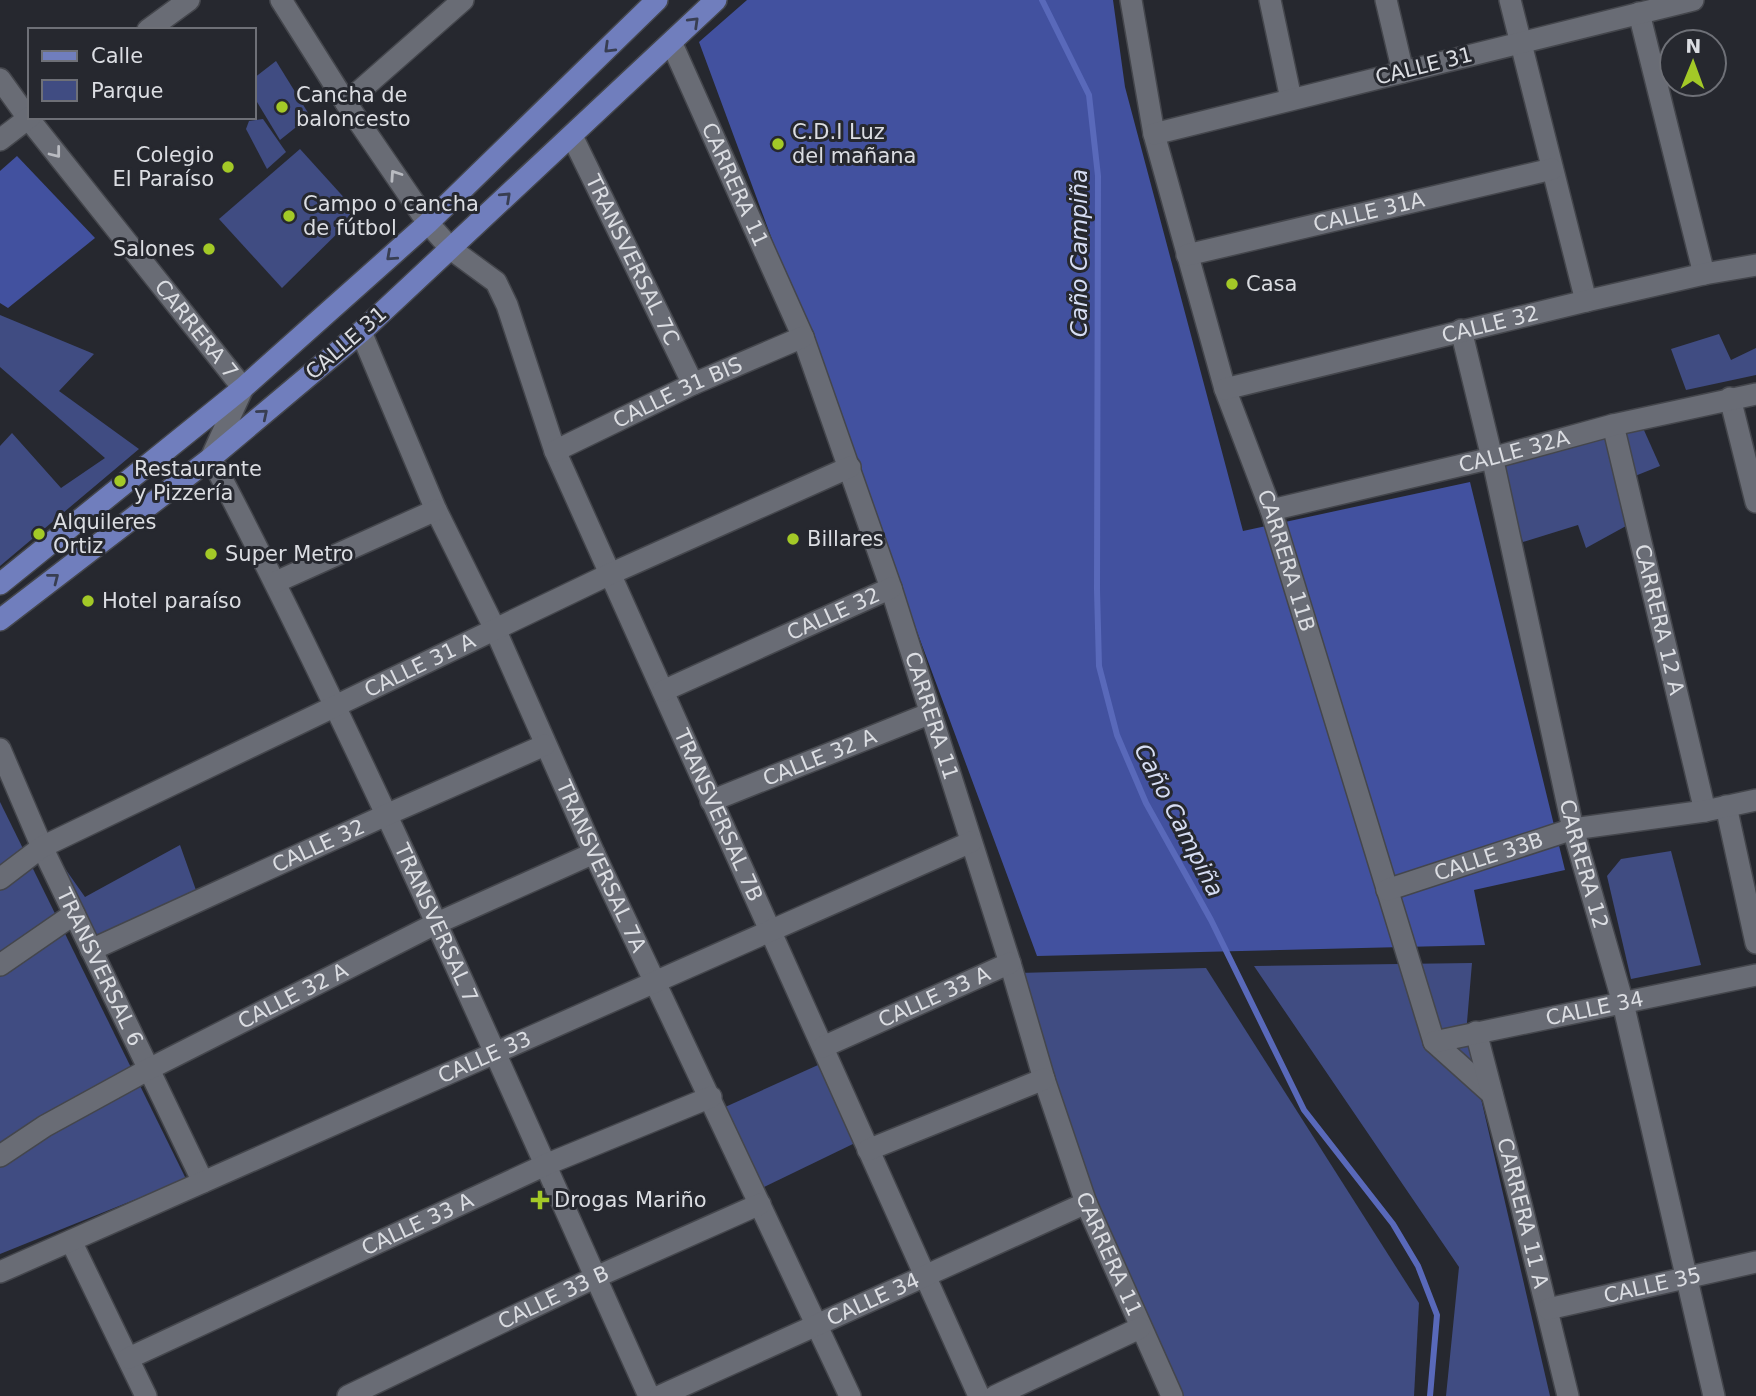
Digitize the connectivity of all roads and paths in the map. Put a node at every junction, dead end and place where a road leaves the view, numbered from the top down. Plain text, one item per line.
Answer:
1 (189, 0) edge
2 (281, 0) edge
3 (463, 0) edge
4 (657, 0) edge
5 (716, 0) edge
6 (1130, 0) edge
7 (1270, 0) edge
8 (1386, 0) edge
9 (1510, 0) edge
10 (1693, 0) edge
11 (1639, 13) junction
12 (151, 28) edge
13 (1521, 43) junction
14 (672, 44) junction
15 (1403, 72) junction
16 (0, 79) edge
17 (1291, 99) junction
18 (346, 103) junction
19 (28, 117) edge
20 (28, 119) edge
21 (30, 119) edge
22 (1154, 134) junction
23 (572, 136) junction
24 (0, 141) edge
25 (1552, 169) junction
26 (428, 223) junction
27 (451, 249) junction
28 (1187, 255) junction
29 (1756, 265) edge
30 (1704, 274) junction
31 (1586, 301) junction
32 (1461, 330) junction
33 (361, 332) junction
34 (803, 337) junction
35 (692, 384) junction
36 (243, 388) junction
37 (1225, 388) junction
38 (1756, 394) edge
39 (1730, 398) junction
40 (1613, 425) junction
41 (555, 451) junction
42 (211, 458) junction
43 (1492, 458) junction
44 (850, 467) junction
45 (1756, 502) edge
46 (436, 510) junction
47 (1271, 510) junction
48 (610, 574) junction
49 (276, 582) junction
50 (0, 584) edge
51 (891, 589) junction
52 (0, 620) edge
53 (495, 629) junction
54 (663, 691) junction
55 (337, 708) junction
56 (931, 713) junction
57 (545, 745) junction
58 (0, 749) edge
59 (1756, 800) edge
60 (711, 801) junction
61 (1726, 806) junction
62 (1705, 811) junction
63 (386, 815) junction
64 (1573, 829) junction
65 (971, 842) junction
66 (42, 848) junction
67 (594, 853) junction
68 (0, 879) edge
69 (1387, 890) junction
70 (74, 914) junction
71 (435, 924) junction
72 (770, 931) junction
73 (1756, 943) edge
74 (91, 950) junction
75 (1010, 963) junction
76 (0, 965) edge
77 (1756, 975) edge
78 (656, 981) junction
79 (1623, 1003) junction
80 (1476, 1032) junction
81 (1434, 1042) junction
82 (822, 1047) junction
83 (494, 1053) junction
84 (149, 1069) junction
85 (1044, 1079) junction
86 (1492, 1094) junction
87 (711, 1097) junction
88 (868, 1150) junction
89 (0, 1156) edge
90 (545, 1165) junction
91 (203, 1182) junction
92 (1086, 1203) junction
93 (760, 1204) junction
94 (71, 1241) junction
95 (1756, 1262) edge
96 (0, 1272) edge
97 (925, 1275) junction
98 (596, 1277) junction
99 (1689, 1277) junction
100 (1548, 1309) junction
101 (817, 1324) junction
102 (1140, 1328) junction
103 (129, 1358) junction
104 (146, 1396) edge
105 (348, 1396) edge
106 (649, 1396) edge
107 (660, 1396) edge
108 (850, 1396) edge
109 (979, 1396) edge
110 (995, 1396) edge
111 (1171, 1396) edge
112 (1568, 1396) edge
113 (1714, 1396) edge

1 - 12 street
2 - 18 street, TRANSVERSAL 7B
3 - 18 street
4 -> 26 main road, CALLE 31
14 -> 5 main road, CALLE 31
6 - 22 street, CARRERA 11B
7 - 17 street
8 - 15 street
9 - 13 street
10 - 11 street, CALLE 31
11 - 13 street, CALLE 31
11 - 30 street
13 - 15 street, CALLE 31
13 - 25 street
14 - 23 main road, CALLE 31
14 - 34 street, CARRERA 11
15 - 17 street, CALLE 31
16 - 19 street, CARRERA 7
17 - 22 street, CALLE 31
26 -> 18 street, TRANSVERSAL 7B
20 - 24 street
21 -> 36 street, CARRERA 7
22 - 28 street, CARRERA 11B
27 -> 23 main road, CALLE 31
23 - 35 street, TRANSVERSAL 7C
25 - 28 street, CALLE 31A
25 - 31 street
26 - 27 street, TRANSVERSAL 7B
26 -> 36 main road, CALLE 31
27 - 33 main road, CALLE 31
27 - 41 street, TRANSVERSAL 7B
28 - 37 street, CARRERA 11B
29 - 30 street, CALLE 32
30 - 31 street, CALLE 32
31 - 32 street, CALLE 32
32 - 37 street, CALLE 32
32 - 43 street, CARRERA 12
42 -> 33 main road, CALLE 31
33 - 46 street, TRANSVERSAL 7A
34 - 35 street, CALLE 31 BIS
34 - 44 street, CARRERA 11
35 - 41 street, CALLE 31 BIS
36 - 42 street, CARRERA 7
36 - 50 main road, CALLE 31
37 - 47 street, CARRERA 11B
38 - 39 street, CALLE 32A
39 - 40 street, CALLE 32A
39 - 45 street
40 - 43 street, CALLE 32A
40 - 62 street, CARRERA 12 A
41 - 48 street, TRANSVERSAL 7B
42 - 49 street, TRANSVERSAL 7
52 -> 42 main road, CALLE 31
43 - 47 street, CALLE 32A
43 - 64 street, CARRERA 12
44 - 48 street, CALLE 31 A
44 - 51 street, CARRERA 11
46 - 49 street
46 - 53 street, TRANSVERSAL 7A
47 - 69 street, CARRERA 11B
48 - 53 street, CALLE 31 A
48 - 54 street, TRANSVERSAL 7B
49 - 55 street, TRANSVERSAL 7
51 - 54 street, CALLE 32
51 - 56 street, CARRERA 11
53 - 55 street, CALLE 31 A
53 - 57 street, TRANSVERSAL 7A
54 - 60 street, TRANSVERSAL 7B
55 - 63 street, TRANSVERSAL 7
55 - 66 street, CALLE 31 A
56 - 60 street, CALLE 32 A
56 - 65 street, CARRERA 11
57 - 63 street, CALLE 32
57 - 67 street, TRANSVERSAL 7A
58 - 66 street, TRANSVERSAL 6
59 - 61 street, CALLE 33B
60 - 72 street, TRANSVERSAL 7B
61 - 62 street, CALLE 33B
61 - 73 street
62 - 64 street, CALLE 33B
63 - 71 street, TRANSVERSAL 7
63 - 74 street, CALLE 32
64 - 69 street, CALLE 33B
64 - 79 street, CARRERA 12
65 - 72 street, CALLE 33
65 - 75 street, CARRERA 11
66 - 68 street, CALLE 31 A
66 - 70 street, TRANSVERSAL 6
67 - 71 street, CALLE 32 A
67 - 78 street, TRANSVERSAL 7A
69 - 81 street, CARRERA 11B
70 - 74 street, TRANSVERSAL 6
70 - 76 street
71 - 83 street, TRANSVERSAL 7
71 - 84 street, CALLE 32 A
72 - 78 street, CALLE 33
72 - 82 street, TRANSVERSAL 7B
74 - 84 street, TRANSVERSAL 6
75 - 82 street, CALLE 33 A
75 - 85 street, CARRERA 11
77 - 79 street, CALLE 34
78 - 83 street, CALLE 33
78 - 87 street, TRANSVERSAL 7A
79 - 80 street, CALLE 34
79 - 99 street, CARRERA 12
80 - 81 street, CALLE 34
80 - 86 street, CARRERA 11 A
81 - 86 street
82 - 88 street, TRANSVERSAL 7B
83 - 90 street, TRANSVERSAL 7
83 - 91 street, CALLE 33
84 - 89 street, CALLE 32 A
84 - 91 street, TRANSVERSAL 6
85 - 88 street
85 - 92 street, CARRERA 11
86 - 100 street, CARRERA 11 A
87 - 90 street, CALLE 33 A
87 - 93 street, TRANSVERSAL 7A
88 - 97 street, TRANSVERSAL 7B
90 - 98 street, TRANSVERSAL 7
90 - 103 street, CALLE 33 A
91 - 94 street, CALLE 33
92 - 97 street, CALLE 34
92 - 102 street, CARRERA 11
93 - 98 street, CALLE 33 B
93 - 101 street, TRANSVERSAL 7A
94 - 96 street, CALLE 33
94 - 103 street
95 - 99 street, CALLE 35
97 - 101 street, CALLE 34
97 - 109 street, TRANSVERSAL 7B
98 - 105 street, CALLE 33 B
98 - 106 street, TRANSVERSAL 7
99 - 100 street, CALLE 35
99 - 113 street, CARRERA 12
100 - 112 street, CARRERA 11 A
101 - 107 street, CALLE 34
101 - 108 street, TRANSVERSAL 7A
102 - 110 street
102 - 111 street, CARRERA 11
103 - 104 street

